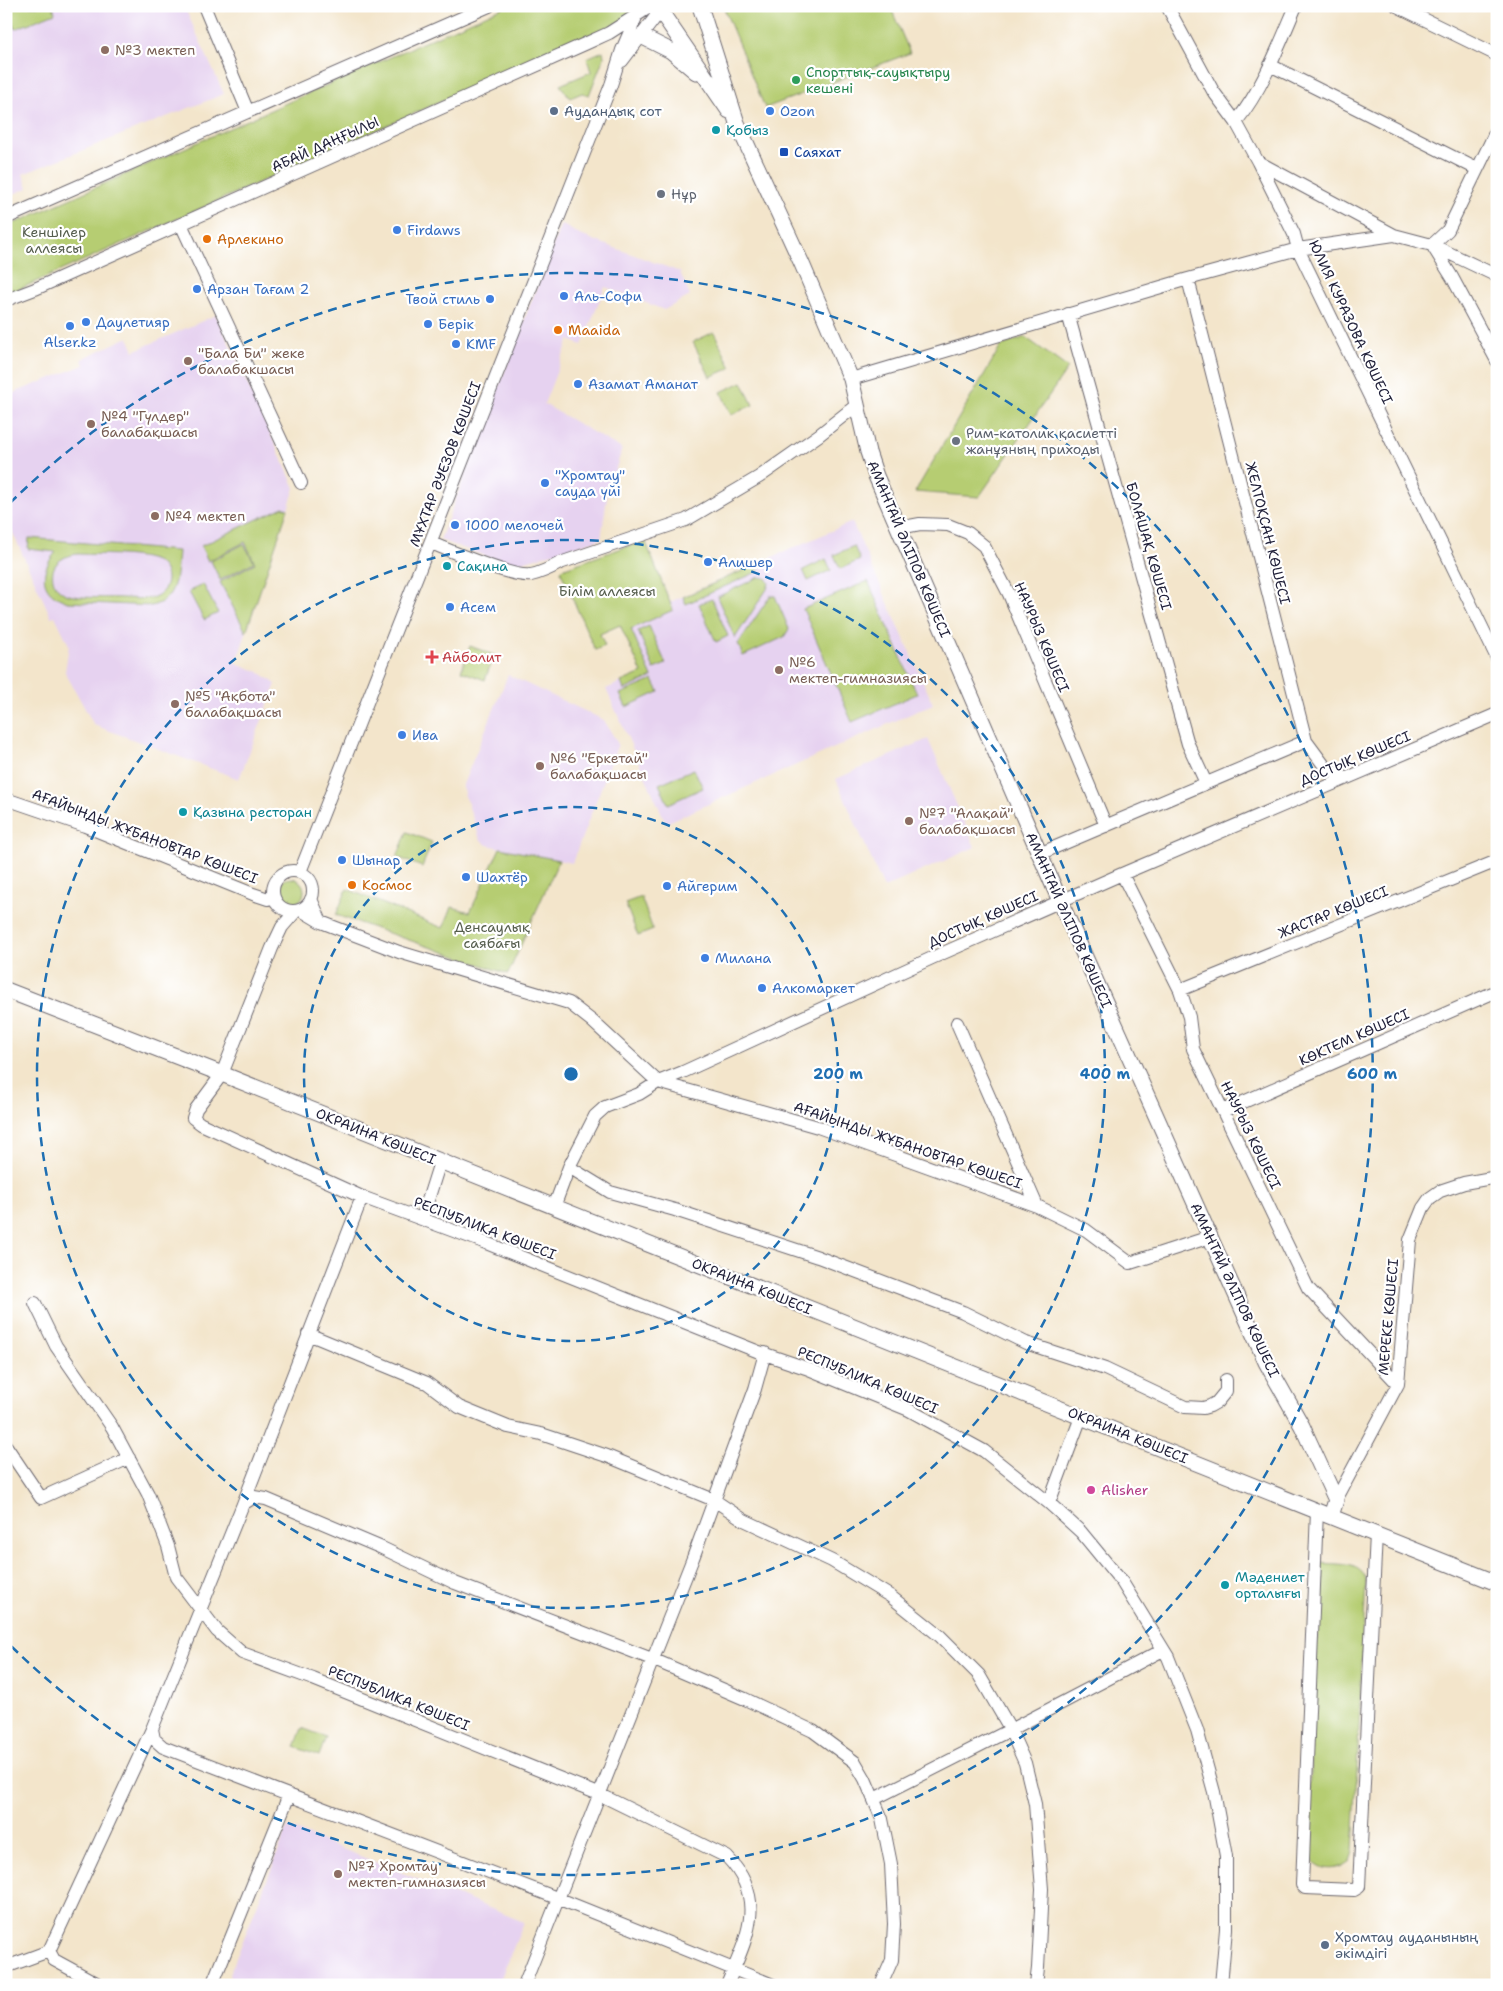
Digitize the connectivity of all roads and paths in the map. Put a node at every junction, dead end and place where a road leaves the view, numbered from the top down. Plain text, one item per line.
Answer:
1 (204, 6) edge
2 (489, 6) edge
3 (700, 6) edge
4 (1166, 6) edge
5 (1296, 6) edge
6 (1397, 6) edge
7 (658, 7) edge
8 (1417, 10) edge
9 (637, 11) edge
10 (609, 33) junction
11 (641, 36) junction
12 (622, 50) junction
13 (1497, 55) edge
14 (1270, 65) junction
15 (618, 67) junction
16 (707, 81) junction
17 (248, 112) junction
18 (1236, 122) junction
19 (737, 123) junction
20 (1497, 129) edge
21 (1493, 145) edge
22 (1258, 162) junction
23 (1477, 170) junction
24 (6, 218) edge
25 (181, 224) junction
26 (1394, 235) junction
27 (1432, 245) junction
28 (1298, 250) junction
29 (1497, 276) edge
30 (1188, 279) junction
31 (6, 300) edge
32 (1068, 314) junction
33 (1497, 361) edge
34 (851, 379) junction
35 (858, 404) junction
36 (301, 483) dead end
37 (899, 528) junction
38 (430, 543) junction
39 (1497, 658) edge
40 (1497, 714) edge
41 (1306, 741) junction
42 (1345, 778) junction
43 (1206, 783) junction
44 (6, 799) edge
45 (1106, 826) junction
46 (1039, 854) junction
47 (1497, 861) edge
48 (300, 872) junction
49 (1122, 874) junction
50 (273, 897) junction
51 (311, 899) junction
52 (1060, 902) junction
53 (282, 909) junction
54 (299, 910) junction
55 (321, 922) junction
56 (282, 927) junction
57 (6, 990) edge
58 (1180, 990) junction
59 (1497, 991) edge
60 (957, 1023) dead end
61 (222, 1074) junction
62 (658, 1082) junction
63 (1223, 1111) junction
64 (440, 1162) junction
65 (569, 1166) junction
66 (1497, 1177) edge
67 (362, 1196) junction
68 (554, 1206) junction
69 (1037, 1206) junction
70 (422, 1219) junction
71 (1210, 1237) junction
72 (35, 1303) dead end
73 (308, 1334) junction
74 (765, 1353) junction
75 (1226, 1380) dead end
76 (1398, 1384) junction
77 (1081, 1417) junction
78 (6, 1446) edge
79 (129, 1458) junction
80 (714, 1500) junction
81 (1336, 1500) junction
82 (1049, 1503) junction
83 (243, 1504) junction
84 (1317, 1511) junction
85 (1332, 1516) junction
86 (1376, 1534) junction
87 (1497, 1583) edge
88 (199, 1608) junction
89 (1164, 1650) junction
90 (652, 1660) junction
91 (1010, 1730) junction
92 (153, 1734) junction
93 (289, 1795) junction
94 (601, 1796) junction
95 (874, 1799) junction
96 (557, 1898) junction
97 (49, 1951) junction
98 (6, 1967) edge
99 (734, 1969) junction
100 (100, 1985) edge
101 (212, 1985) edge
102 (524, 1985) edge
103 (727, 1985) edge
104 (773, 1985) edge
105 (881, 1985) edge
106 (1036, 1985) edge
107 (1221, 1985) edge

1 - 17 street
2 - 17 street
3 - 19 main road, АМАНТАЙ ӘЛІПОВ КӨШЕСІ
4 - 18 street, ЮЛИЯ КУРАЗОВА КӨШЕСІ
5 - 14 street
6 - 8 street
7 - 9 street, АБАЙ ДАҢҒЫЛЫ
7 - 11 street, МҰХТАР ӘУЕЗОВ КӨШЕСІ
7 - 16 main road, АМАНТАЙ ӘЛІПОВ КӨШЕСІ
8 - 13 street
9 - 10 street, АБАЙ ДАҢҒЫЛЫ
9 - 12 street, МҰХТАР ӘУЕЗОВ КӨШЕСІ
10 - 12 street
10 - 25 street, АБАЙ ДАҢҒЫЛЫ
11 - 15 street, МҰХТАР ӘУЕЗОВ КӨШЕСІ
11 - 16 main road
12 - 15 street, МҰХТАР ӘУЕЗОВ КӨШЕСІ
14 - 18 street
14 - 23 street
15 - 38 street, МҰХТАР ӘУЕЗОВ КӨШЕСІ
16 - 19 main road, АМАНТАЙ ӘЛІПОВ КӨШЕСІ
17 - 24 street
18 - 22 street, ЮЛИЯ КУРАЗОВА КӨШЕСІ
19 - 34 main road, АМАНТАЙ ӘЛІПОВ КӨШЕСІ
20 - 21 street
21 - 23 street
22 - 26 street
22 - 28 street, ЮЛИЯ КУРАЗОВА КӨШЕСІ
23 - 27 street
25 - 31 street, АБАЙ ДАҢҒЫЛЫ
25 - 36 street
26 - 27 street
26 - 28 street
27 - 29 street
27 - 33 street
28 - 30 street
28 - 39 street, ЮЛИЯ КУРАЗОВА КӨШЕСІ
30 - 32 street
30 - 41 street, ЖЕЛТОҚСАН КӨШЕСІ
32 - 34 street
32 - 43 street, БОЛАШАҚ КӨШЕСІ
34 - 35 main road, АМАНТАЙ ӘЛІПОВ КӨШЕСІ
35 - 37 main road, АМАНТАЙ ӘЛІПОВ КӨШЕСІ
35 - 38 street
37 - 45 street, НАУРЫЗ КӨШЕСІ
37 - 46 main road, АМАНТАЙ ӘЛІПОВ КӨШЕСІ
38 - 48 street, МҰХТАР ӘУЕЗОВ КӨШЕСІ
40 - 42 street, ДОСТЫҚ КӨШЕСІ
41 - 42 street, ЖЕЛТОҚСАН КӨШЕСІ
41 - 43 street
42 - 49 street, ДОСТЫҚ КӨШЕСІ
43 - 45 street
44 - 50 street, АҒАЙЫНДЫ ЖҰБАНОВТАР КӨШЕСІ
45 - 46 street
46 - 52 main road, АМАНТАЙ ӘЛІПОВ КӨШЕСІ
47 - 58 street, ЖАСТАР КӨШЕСІ
48 - 50 street
48 - 51 street
49 - 52 street, ДОСТЫҚ КӨШЕСІ
49 - 58 street, НАУРЫЗ КӨШЕСІ
50 - 53 street
51 - 54 street
51 - 55 street
52 - 62 street, ДОСТЫҚ КӨШЕСІ
52 - 71 main road, АМАНТАЙ ӘЛІПОВ КӨШЕСІ
53 - 54 street
53 - 56 street
54 - 55 street, АҒАЙЫНДЫ ЖҰБАНОВТАР КӨШЕСІ
54 - 56 street
55 - 62 street, АҒАЙЫНДЫ ЖҰБАНОВТАР КӨШЕСІ
56 - 61 street
57 - 61 main road, ОКРАИНА КӨШЕСІ
58 - 63 street, НАУРЫЗ КӨШЕСІ
59 - 63 street, КӨКТЕМ КӨШЕСІ
60 - 69 street
61 - 64 main road, ОКРАИНА КӨШЕСІ
61 - 67 street, РЕСПУБЛИКА КӨШЕСІ
62 - 65 street, ДОСТЫҚ КӨШЕСІ
62 - 69 street, АҒАЙЫНДЫ ЖҰБАНОВТАР КӨШЕСІ
63 - 76 street, НАУРЫЗ КӨШЕСІ
64 - 68 main road, ОКРАИНА КӨШЕСІ
64 - 70 street
65 - 68 street, ДОСТЫҚ КӨШЕСІ
65 - 75 street
66 - 76 street, МЕРЕКЕ КӨШЕСІ
67 - 70 street, РЕСПУБЛИКА КӨШЕСІ
67 - 73 street
68 - 77 main road, ОКРАИНА КӨШЕСІ
69 - 71 street, АҒАЙЫНДЫ ЖҰБАНОВТАР КӨШЕСІ
70 - 74 street, РЕСПУБЛИКА КӨШЕСІ
71 - 81 main road, АМАНТАЙ ӘЛІПОВ КӨШЕСІ
72 - 79 street, РЕСПУБЛИКА КӨШЕСІ
73 - 80 street
73 - 83 street
74 - 80 street
74 - 82 street, РЕСПУБЛИКА КӨШЕСІ
76 - 81 street, МЕРЕКЕ КӨШЕСІ
77 - 82 street
77 - 84 main road, ОКРАИНА КӨШЕСІ
78 - 79 street
79 - 88 street, РЕСПУБЛИКА КӨШЕСІ
80 - 90 street
80 - 91 street
81 - 85 main road
82 - 89 street, РЕСПУБЛИКА КӨШЕСІ
83 - 88 street
83 - 90 street
84 - 85 main road, ОКРАИНА КӨШЕСІ
84 - 86 street
85 - 86 main road, ОКРАИНА КӨШЕСІ
86 - 87 main road, ОКРАИНА КӨШЕСІ
88 - 92 street
88 - 94 street, РЕСПУБЛИКА КӨШЕСІ
89 - 91 street
89 - 107 street, РЕСПУБЛИКА КӨШЕСІ
90 - 94 street
90 - 95 street
91 - 95 street
91 - 106 street
92 - 93 street
92 - 97 street
93 - 96 street
93 - 101 street
94 - 96 street
94 - 99 street, РЕСПУБЛИКА КӨШЕСІ
95 - 105 street
96 - 99 street
96 - 102 street
97 - 98 street
97 - 100 street
99 - 103 street, РЕСПУБЛИКА КӨШЕСІ
99 - 104 street

